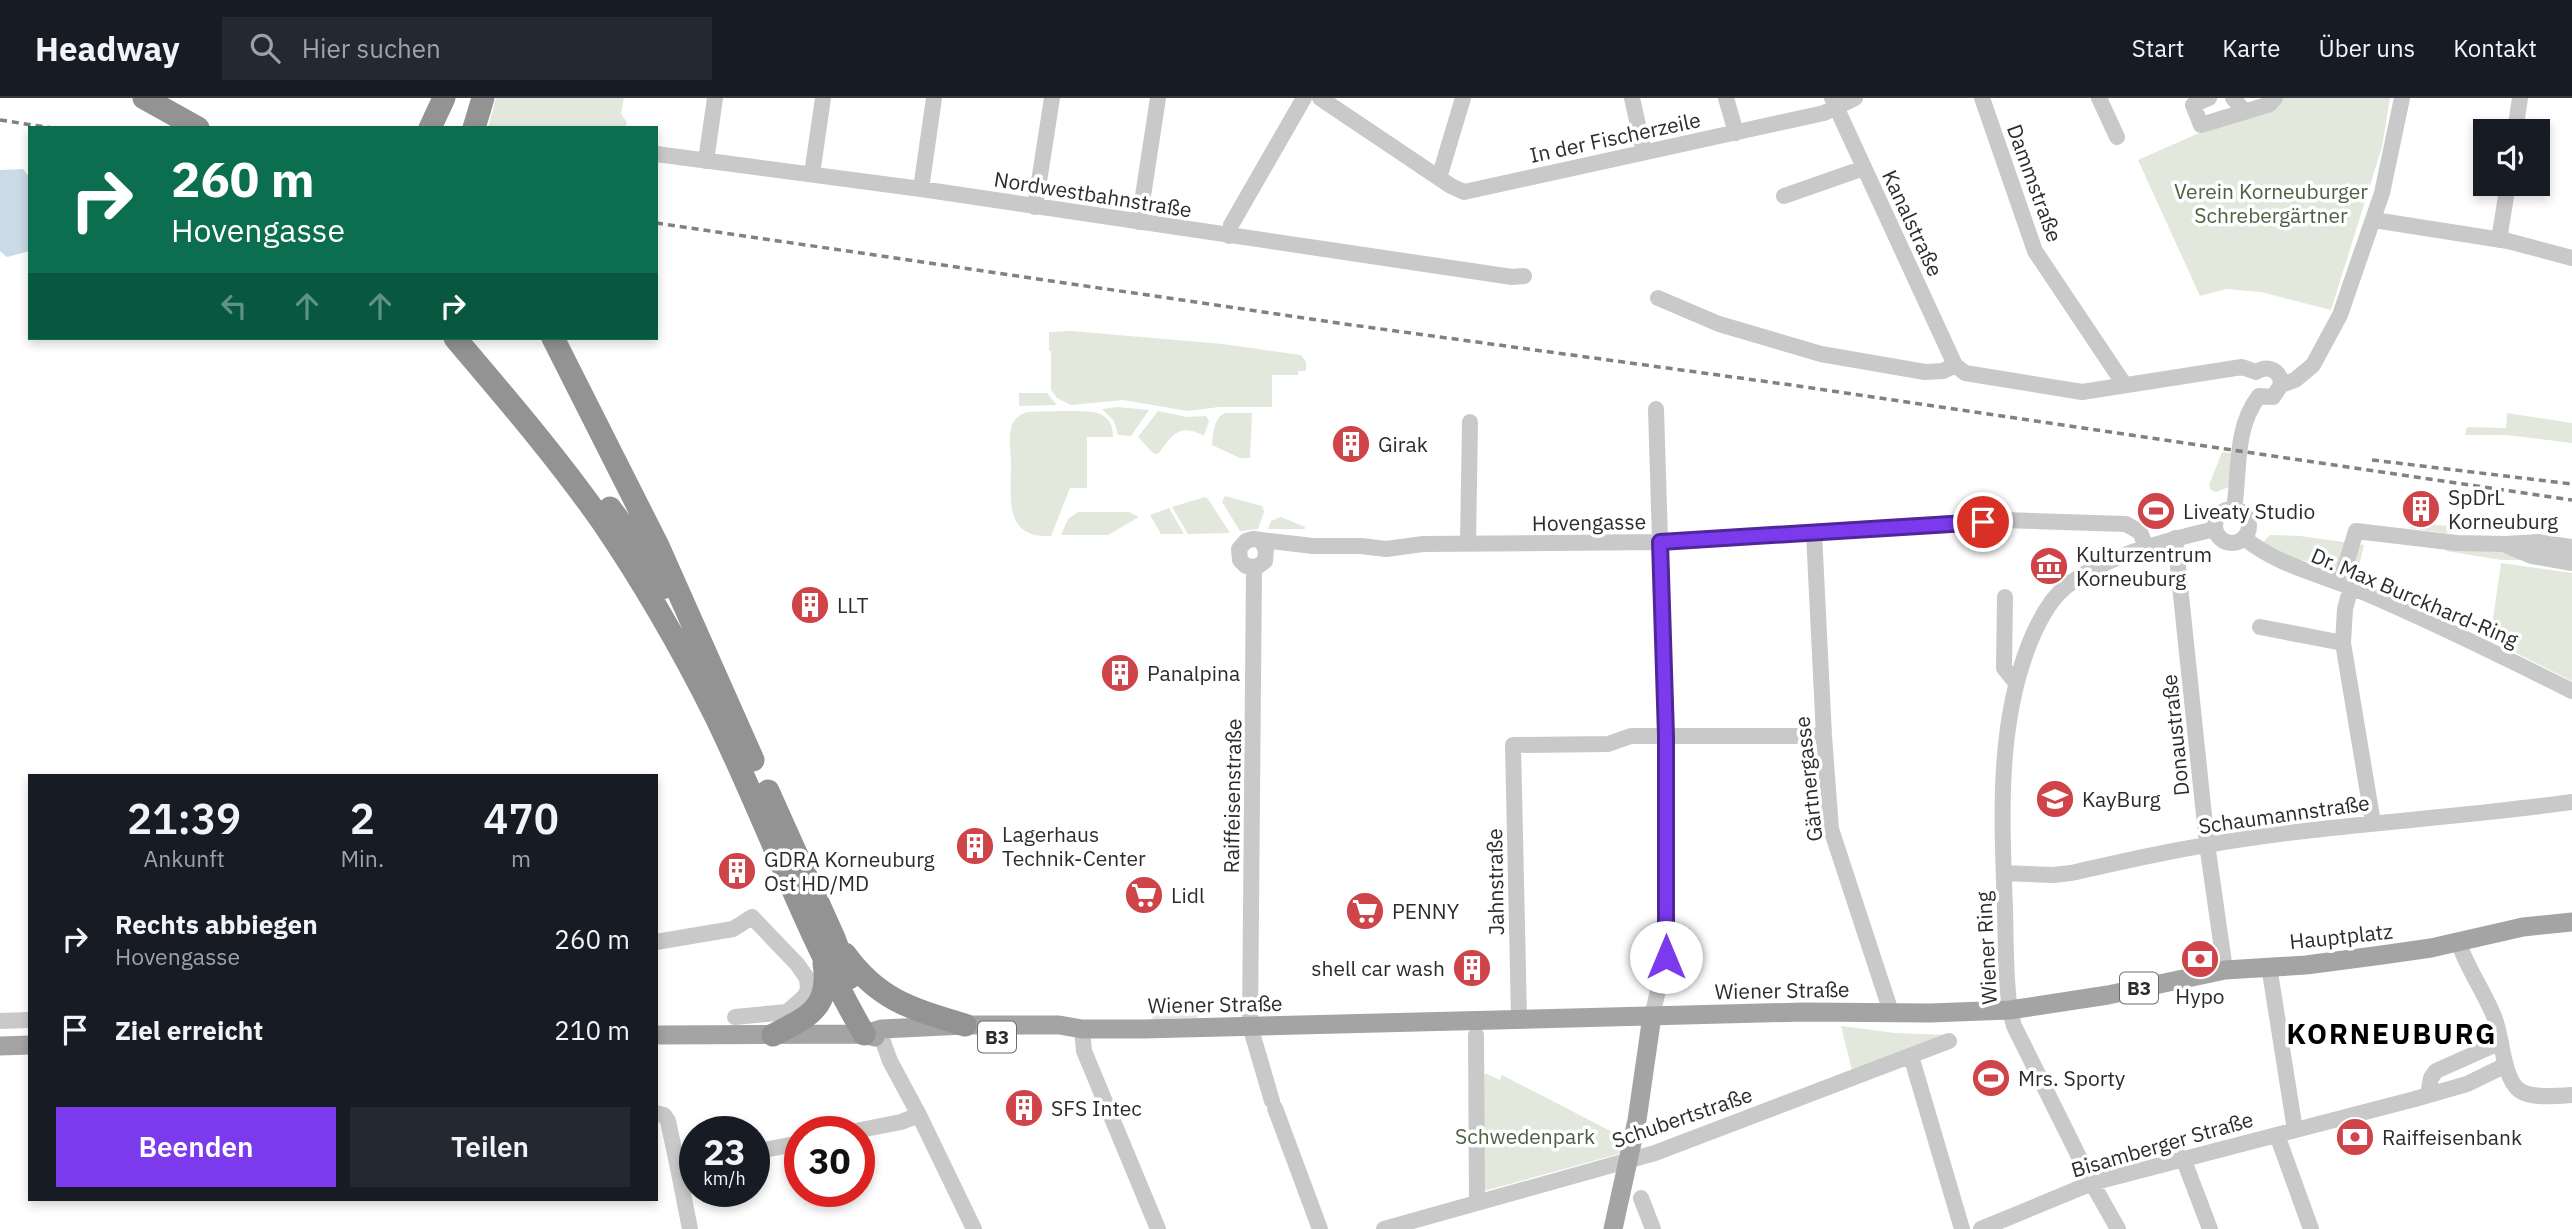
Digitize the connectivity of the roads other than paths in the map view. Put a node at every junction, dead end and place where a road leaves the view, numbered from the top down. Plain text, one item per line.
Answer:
1 (144, 98) edge
2 (429, 98) edge
3 (444, 98) edge
4 (483, 98) edge
5 (715, 98) edge
6 (822, 98) edge
7 (934, 98) edge
8 (1052, 98) edge
9 (1158, 98) edge
10 (1304, 98) edge
11 (1320, 98) edge
12 (1463, 98) edge
13 (1632, 98) edge
14 (1727, 98) edge
15 (1855, 98) edge
16 (1982, 98) edge
17 (2099, 98) edge
18 (2209, 98) edge
19 (2233, 98) edge
20 (2275, 98) edge
21 (2402, 98) edge
22 (2520, 98) edge
23 (1835, 103) edge
24 (2245, 112) junction
25 (2517, 119) edge
26 (194, 126) edge
27 (417, 126) edge
28 (431, 126) edge
29 (475, 126) edge
30 (1735, 133) junction
31 (2117, 137) dead end
32 (1644, 152) junction
33 (658, 154) edge
34 (706, 161) junction
35 (1864, 168) junction
36 (812, 174) junction
37 (1439, 178) junction
38 (921, 189) junction
39 (1784, 196) dead end
40 (2506, 196) edge
41 (1035, 207) junction
42 (2374, 220) junction
43 (1139, 222) junction
44 (1229, 236) junction
45 (2499, 240) junction
46 (2572, 258) edge
47 (1524, 276) dead end
48 (1658, 298) dead end
49 (457, 340) edge
50 (477, 340) edge
51 (555, 340) edge
52 (1955, 365) junction
53 (492, 370) junction
54 (2256, 372) junction
55 (2124, 384) junction
56 (2281, 385) junction
57 (2259, 396) junction
58 (1656, 409) dead end
59 (1470, 422) dead end
60 (2234, 509) junction
61 (2215, 529) junction
62 (1814, 533) junction
63 (2244, 538) junction
64 (1261, 541) junction
65 (1660, 542) junction
66 (1468, 544) junction
67 (2506, 544) junction
68 (2176, 545) junction
69 (1313, 546) junction
70 (2147, 547) junction
71 (2572, 547) edge
72 (1261, 562) junction
73 (2572, 562) edge
74 (2346, 585) junction
75 (2004, 597) dead end
76 (2260, 627) dead end
77 (2343, 643) junction
78 (710, 665) junction
79 (2016, 683) junction
80 (2572, 691) edge
81 (1666, 736) junction
82 (1824, 736) junction
83 (2572, 803) edge
84 (2373, 823) junction
85 (2207, 844) junction
86 (2004, 873) junction
87 (2572, 922) edge
88 (2458, 941) junction
89 (658, 942) edge
90 (829, 947) junction
91 (2269, 966) junction
92 (2225, 970) junction
93 (2010, 1010) junction
94 (1891, 1012) junction
95 (1652, 1016) junction
96 (735, 1017) dead end
97 (1519, 1018) junction
98 (28, 1020) edge
99 (0, 1021) edge
100 (965, 1025) junction
101 (1250, 1026) junction
102 (1082, 1029) junction
103 (658, 1035) edge
104 (773, 1035) junction
105 (1476, 1035) dead end
106 (878, 1041) junction
107 (1949, 1041) dead end
108 (2501, 1042) junction
109 (0, 1045) edge
110 (28, 1045) edge
111 (1911, 1056) junction
112 (2508, 1070) junction
113 (2428, 1095) junction
114 (2572, 1095) edge
115 (658, 1114) edge
116 (919, 1115) junction
117 (875, 1127) edge
118 (2295, 1130) junction
119 (2277, 1135) junction
120 (2183, 1158) junction
121 (1630, 1159) junction
122 (678, 1168) joint
123 (2092, 1183) junction
124 (1641, 1198) dead end
125 (1477, 1203) junction
126 (690, 1229) edge
127 (974, 1229) edge
128 (1158, 1229) edge
129 (1320, 1229) edge
130 (1384, 1229) edge
131 (1614, 1229) edge
132 (1653, 1229) edge
133 (1962, 1229) edge
134 (1981, 1229) edge
135 (2118, 1229) edge
136 (2210, 1229) edge
137 (2311, 1229) edge

1 - 26 highway
2 - 27 highway
3 - 28 highway
4 - 29 highway
5 - 34 street
6 - 36 street
7 - 38 street
8 - 41 street
9 - 43 street
10 - 44 street
11 - 37 street
12 - 37 street
13 - 32 street
14 - 30 street
15 - 23 street, In der Fischerzeile
16 - 55 street, Dammstraße
17 - 31 street
18 - 24 street
19 - 24 street
20 - 24 street
21 - 42 street
22 - 25 street
23 - 30 street, In der Fischerzeile
23 - 35 street, Kanalstraße
30 - 32 street, In der Fischerzeile
32 - 37 street, In der Fischerzeile
33 - 34 street, Nordwestbahnstraße
34 - 36 street, Nordwestbahnstraße
35 - 39 street
35 - 52 street, Kanalstraße
36 - 38 street, Nordwestbahnstraße
38 - 41 street, Nordwestbahnstraße
40 - 45 street
41 - 43 street, Nordwestbahnstraße
42 - 45 street
42 - 56 street
43 - 44 street, Nordwestbahnstraße
44 - 47 street, Nordwestbahnstraße
45 - 46 street
48 - 52 street
49 - 53 highway
50 - 53 highway
51 - 78 highway
52 - 55 street
53 - 78 highway
53 - 90 highway
54 - 55 street
54 - 56 street
54 - 57 street
56 - 57 street
57 - 60 street
58 - 65 street
59 - 66 street
60 - 61 street
60 - 63 street
61 - 63 street, Dr. Max Burckhard-Ring
61 - 68 street
62 - 65 street, Hovengasse
62 - 70 street, Hovengasse
62 - 82 street, Gärtnergasse
63 - 74 street, Dr. Max Burckhard-Ring
64 - 69 street, Hovengasse
64 - 72 street, Raiffeisenstraße
64 - 72 street, Hovengasse
65 - 66 street, Hovengasse
65 - 81 street
66 - 69 street, Hovengasse
67 - 71 street
67 - 73 street
67 - 74 street
68 - 70 street
68 - 85 street, Donaustraße
69 - 72 street, Hovengasse
70 - 79 street
72 - 101 street, Raiffeisenstraße
74 - 77 street
74 - 80 street, Dr. Max Burckhard-Ring
75 - 79 street
76 - 77 street
77 - 84 street
78 - 90 highway
79 - 86 street, Wiener Ring
81 - 82 street
81 - 95 street
81 - 97 street, Jahnstraße
82 - 94 street, Gärtnergasse
83 - 84 street, Schaumannstraße
84 - 85 street, Schaumannstraße
85 - 86 street, Schaumannstraße
85 - 92 street, Donaustraße
86 - 93 street, Wiener Ring
87 - 88 main road, B3
88 - 91 main road, Hauptplatz / B3
88 - 108 street
89 - 96 street
90 - 100 highway
90 - 104 highway
90 - 106 highway
91 - 92 main road, Wiener Straße / B3
91 - 118 street, Hauptplatz
92 - 93 main road, Wiener Straße / B3
93 - 94 main road, Wiener Straße / B3
93 - 123 street, Wiener Ring
94 - 95 main road, Wiener Straße / B3
95 - 97 main road, Wiener Straße / B3
95 - 121 main road
97 - 101 main road, Wiener Straße / B3
98 - 99 street
100 - 102 main road, Wiener Straße / B3
100 - 106 main road, Wiener Straße / B3
101 - 102 main road, Wiener Straße / B3
101 - 129 street, Raiffeisenstraße
102 - 106 main road, Wiener Straße / B3
102 - 128 street
103 - 104 main road, Wiener Straße / B3
104 - 106 main road, Wiener Straße / B3
105 - 125 street
106 - 116 street
107 - 111 street, Schubertstraße
108 - 112 street
108 - 113 street
109 - 110 main road
111 - 121 street, Schubertstraße
111 - 133 street
112 - 113 street
112 - 114 street
113 - 118 street
115 - 122 street
116 - 117 street
116 - 127 street
118 - 119 street
119 - 120 street, Bisamberger Straße
119 - 137 street
120 - 123 street, Bisamberger Straße
120 - 136 street
121 - 125 street, Schubertstraße
121 - 131 main road
122 - 126 street
123 - 134 street, Bisamberger Straße
123 - 135 street, Wiener Ring
124 - 132 street
125 - 130 street, Schubertstraße

